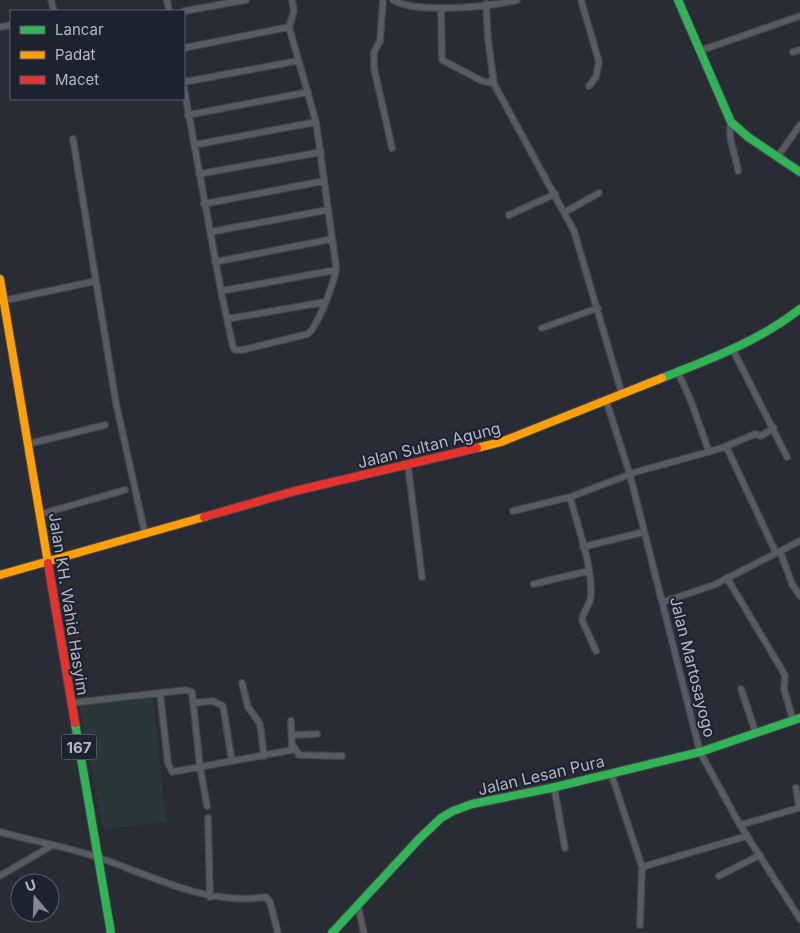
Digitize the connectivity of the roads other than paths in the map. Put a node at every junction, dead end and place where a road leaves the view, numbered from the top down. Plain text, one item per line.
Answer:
1 (246, 0) edge
2 (292, 0) edge
3 (383, 0) edge
4 (393, 0) edge
5 (517, 0) edge
6 (581, 0) edge
7 (678, 0) edge
8 (486, 4) junction
9 (441, 8) junction
10 (185, 11) edge
11 (800, 16) edge
12 (289, 27) junction
13 (185, 48) edge
14 (800, 50) edge
15 (699, 51) junction
16 (793, 52) dead end
17 (298, 61) junction
18 (185, 82) edge
19 (494, 83) junction
20 (589, 86) dead end
21 (308, 92) junction
22 (185, 95) edge
23 (188, 115) junction
24 (316, 122) junction
25 (731, 122) junction
26 (800, 125) edge
27 (73, 139) dead end
28 (194, 145) junction
29 (392, 148) dead end
30 (321, 152) junction
31 (778, 156) junction
32 (738, 171) dead end
33 (800, 172) edge
34 (199, 174) junction
35 (324, 181) junction
36 (599, 192) dead end
37 (555, 194) junction
38 (204, 204) junction
39 (327, 210) junction
40 (565, 212) junction
41 (509, 215) dead end
42 (210, 232) junction
43 (332, 238) junction
44 (215, 262) junction
45 (336, 270) junction
46 (0, 280) edge
47 (96, 280) junction
48 (221, 290) junction
49 (2, 301) edge
50 (325, 302) junction
51 (598, 308) junction
52 (800, 309) edge
53 (227, 319) junction
54 (542, 328) dead end
55 (733, 350) junction
56 (678, 372) junction
57 (622, 394) junction
58 (606, 400) junction
59 (105, 425) dead end
60 (774, 428) junction
61 (28, 444) junction
62 (726, 446) junction
63 (709, 452) junction
64 (787, 456) dead end
65 (408, 466) junction
66 (630, 475) junction
67 (125, 490) dead end
68 (570, 497) junction
69 (513, 511) dead end
70 (41, 514) junction
71 (644, 532) junction
72 (145, 534) junction
73 (800, 542) edge
74 (583, 547) junction
75 (778, 552) junction
76 (48, 561) junction
77 (588, 571) junction
78 (0, 575) edge
79 (422, 577) dead end
80 (727, 578) junction
81 (534, 584) dead end
82 (800, 596) edge
83 (663, 602) junction
84 (596, 651) dead end
85 (242, 683) dead end
86 (741, 689) dead end
87 (160, 693) junction
88 (71, 703) junction
89 (194, 703) junction
90 (796, 719) edge
91 (291, 721) dead end
92 (756, 733) junction
93 (317, 734) dead end
94 (293, 735) junction
95 (294, 747) junction
96 (700, 752) junction
97 (264, 756) junction
98 (342, 756) dead end
99 (232, 761) junction
100 (200, 767) junction
101 (611, 774) junction
102 (554, 787) junction
103 (796, 788) dead end
104 (207, 806) dead end
105 (799, 808) edge
106 (208, 818) dead end
107 (740, 825) junction
108 (0, 832) edge
109 (747, 836) junction
110 (51, 846) junction
111 (565, 848) dead end
112 (760, 855) junction
113 (98, 858) junction
114 (642, 867) junction
115 (0, 876) edge
116 (719, 876) dead end
117 (210, 897) junction
118 (358, 906) junction
119 (800, 919) edge
120 (640, 925) dead end
121 (111, 933) edge
122 (278, 933) edge
123 (332, 933) edge
124 (364, 933) edge

1 - 10 street
2 - 12 street
3 - 29 street
4 - 9 street
5 - 8 street
6 - 20 street
7 - 15 street
8 - 9 street
8 - 19 street
9 - 19 street
11 - 15 street
12 - 13 street
12 - 17 street
14 - 16 street
15 - 25 street
17 - 18 street
17 - 21 street
19 - 37 street
21 - 23 street
21 - 24 street
22 - 23 street
23 - 28 street
24 - 28 street
24 - 30 street
25 - 31 street
25 - 32 street
26 - 31 street
27 - 47 street
28 - 34 street
30 - 34 street
30 - 35 street
31 - 33 street
34 - 38 street
35 - 38 street
35 - 39 street
36 - 40 street
37 - 40 street
37 - 41 street
38 - 42 street
39 - 42 street
39 - 43 street
40 - 51 street
42 - 44 street
43 - 44 street
43 - 45 street
44 - 48 street
45 - 48 street
45 - 50 street
46 - 49 street, Jalan KH. Wahid Hasyim / 167
47 - 49 street
47 - 72 street
48 - 53 street
49 - 61 street, Jalan KH. Wahid Hasyim / 167
50 - 53 street
50 - 53 street
51 - 54 street
51 - 57 street
52 - 55 street, Jalan Sultan Agung
55 - 56 street, Jalan Sultan Agung
55 - 60 street
56 - 57 street, Jalan Sultan Agung
56 - 63 street
57 - 58 street, Jalan Sultan Agung
58 - 65 street, Jalan Sultan Agung
58 - 66 street, Jalan Martosayogo
59 - 61 street
60 - 62 street
60 - 64 street
61 - 70 street, Jalan KH. Wahid Hasyim / 167
62 - 63 street
62 - 75 street
63 - 66 street
65 - 72 street, Jalan Sultan Agung
65 - 79 street
66 - 68 street
66 - 71 street, Jalan Martosayogo
67 - 70 street
68 - 69 street
68 - 74 street
70 - 76 street, Jalan KH. Wahid Hasyim / 167
71 - 74 street
71 - 83 street, Jalan Martosayogo
72 - 76 street, Jalan Sultan Agung
73 - 75 street
74 - 77 street
75 - 80 street
75 - 82 street
76 - 78 street, Jalan Sultan Agung
76 - 88 street, Jalan KH. Wahid Hasyim / 167
77 - 81 street
77 - 84 street
80 - 83 street
80 - 90 street
83 - 96 street, Jalan Martosayogo
85 - 97 street
86 - 92 street
87 - 88 street
87 - 89 street
87 - 100 street
88 - 113 street, Jalan KH. Wahid Hasyim / 167
89 - 99 street
89 - 100 street
90 - 92 street, Jalan Lesan Pura
91 - 94 street
92 - 96 street, Jalan Lesan Pura
93 - 94 street
94 - 95 street
95 - 97 street
95 - 98 street
96 - 101 street, Jalan Lesan Pura
96 - 107 street, Jalan Martosayogo
97 - 99 street
99 - 100 street
100 - 104 street
101 - 102 street, Jalan Lesan Pura
101 - 114 street
102 - 111 street
102 - 118 street, Jalan Lesan Pura
103 - 105 street
105 - 107 street
106 - 117 street
107 - 109 street, Jalan Martosayogo
108 - 110 street
109 - 112 street, Jalan Martosayogo
109 - 114 street
110 - 113 street
110 - 115 street
112 - 116 street
112 - 119 street, Jalan Martosayogo
113 - 117 street
113 - 121 street, Jalan KH. Wahid Hasyim / 167
114 - 120 street
117 - 122 street
118 - 123 street, Jalan Lesan Pura
118 - 124 street

